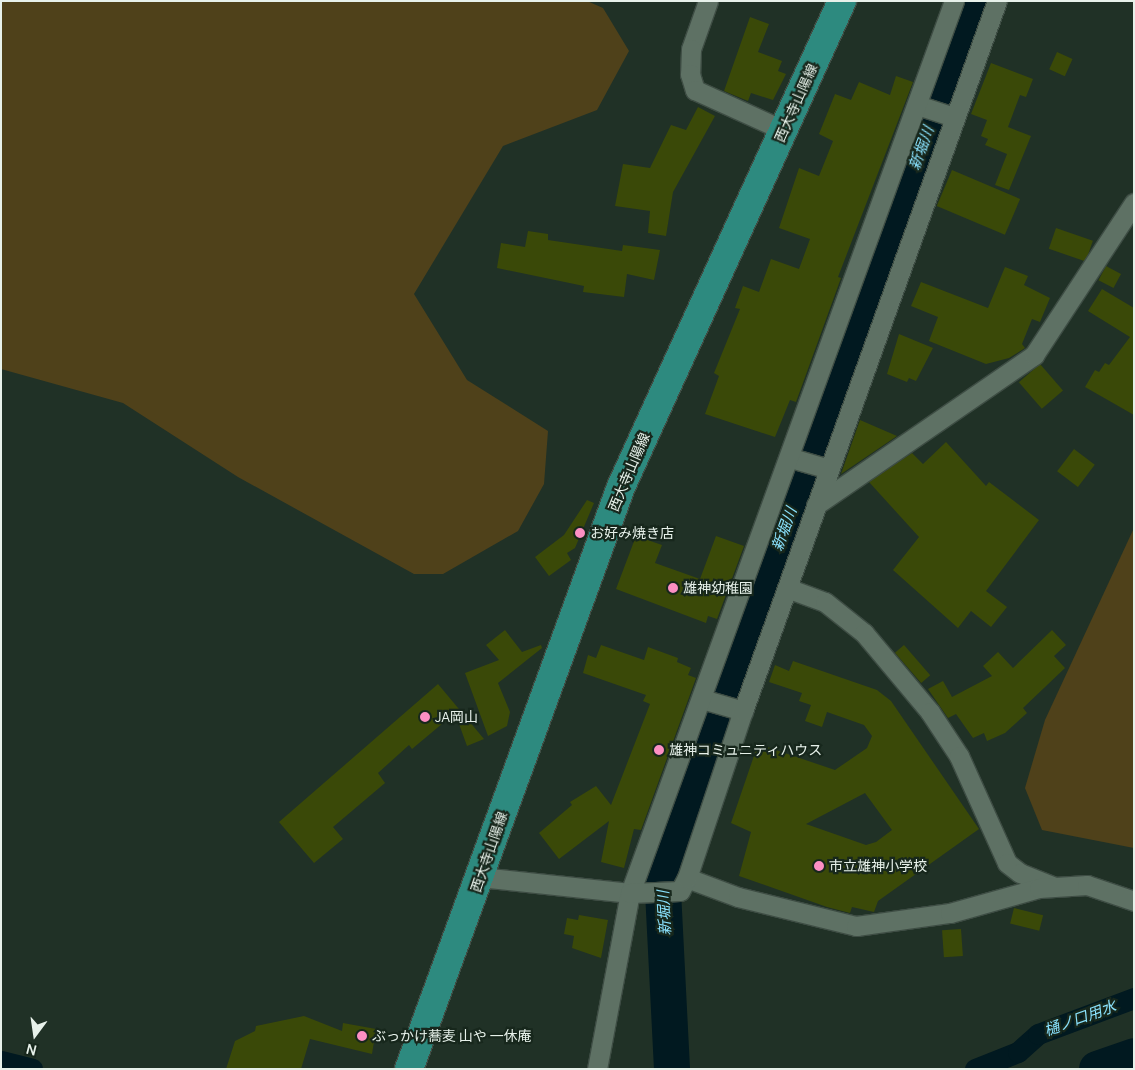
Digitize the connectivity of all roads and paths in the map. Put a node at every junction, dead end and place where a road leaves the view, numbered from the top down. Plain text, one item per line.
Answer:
1 (708, 1) edge
2 (842, 1) edge
3 (954, 1) edge
4 (997, 1) edge
5 (920, 106) junction
6 (949, 115) junction
7 (783, 130) junction
8 (1134, 203) edge
9 (795, 459) junction
10 (825, 468) junction
11 (816, 505) junction
12 (787, 588) junction
13 (706, 700) junction
14 (738, 710) junction
15 (480, 878) junction
16 (683, 884) junction
17 (1056, 887) junction
18 (634, 893) junction
19 (1134, 901) edge
20 (409, 1069) edge
21 (597, 1069) edge

1 - 7 street
2 - 7 main road, 西大寺山陽線
3 - 5 street
4 - 6 street
5 - 6 street
5 - 9 street
6 - 10 street
7 - 15 main road, 西大寺山陽線
8 - 11 street
9 - 10 street
9 - 13 street
10 - 11 street
11 - 12 street
12 - 14 street
12 - 17 street
13 - 14 street
13 - 18 street
14 - 16 street
15 - 18 street
15 - 20 main road, 西大寺山陽線
16 - 17 street
16 - 18 street
17 - 19 street
18 - 21 street

